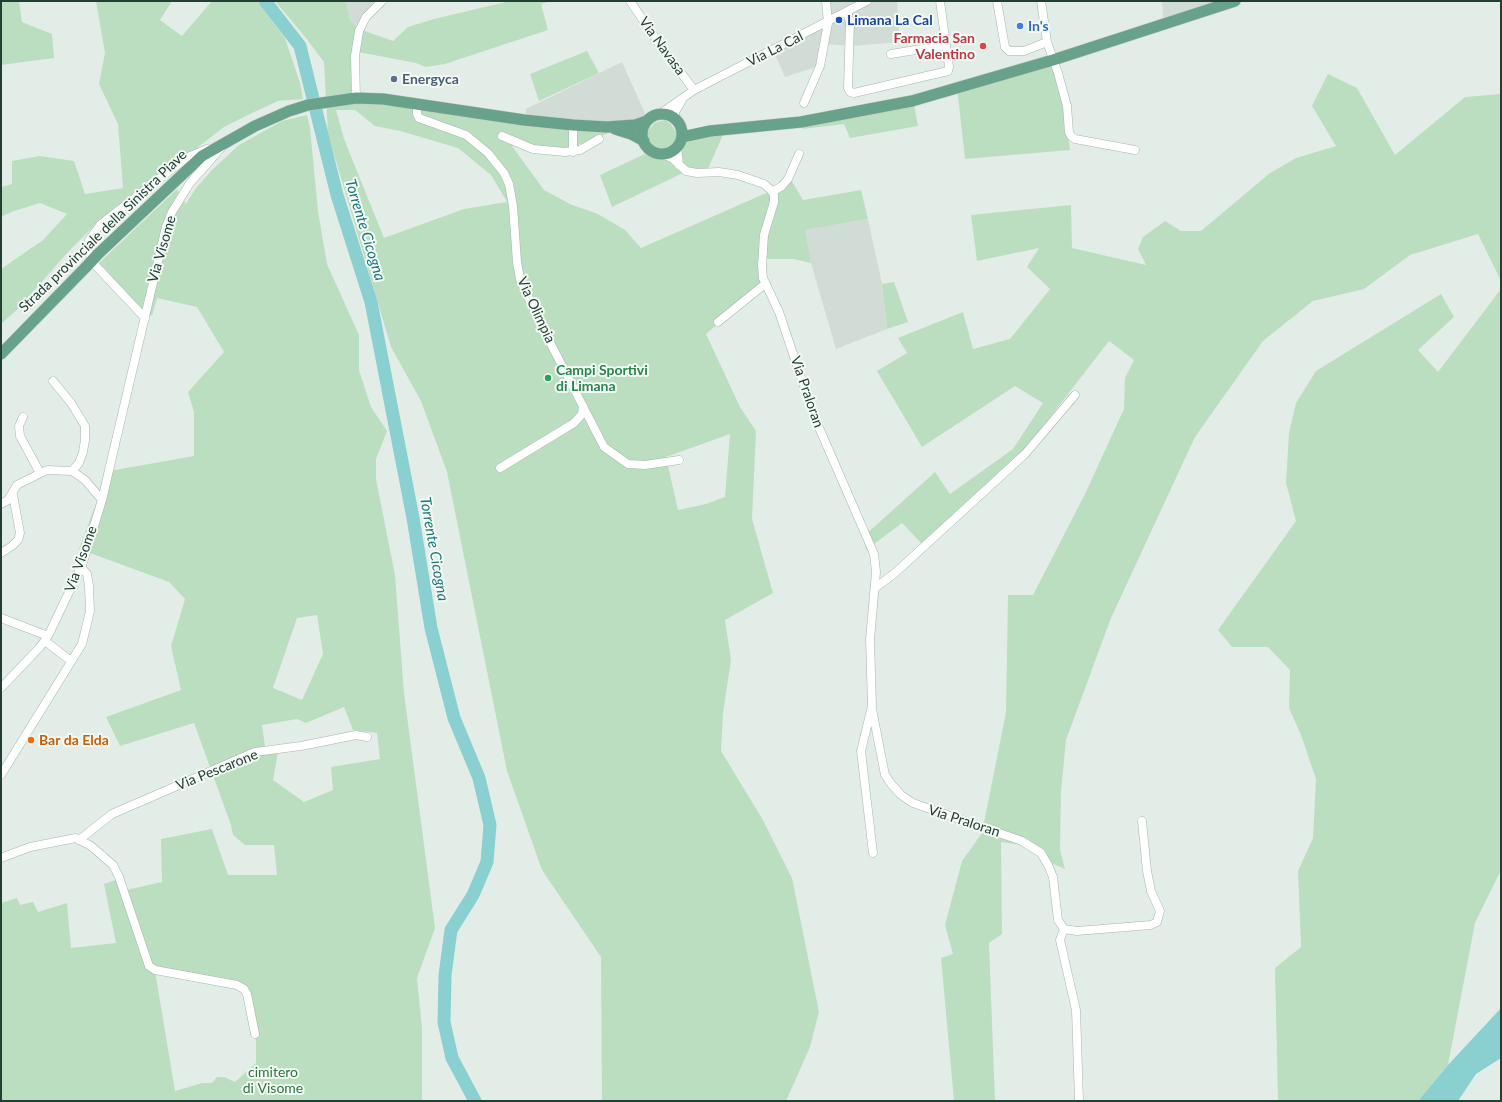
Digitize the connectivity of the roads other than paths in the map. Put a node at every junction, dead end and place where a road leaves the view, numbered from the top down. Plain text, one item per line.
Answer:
1 (382, 1) edge
2 (630, 1) edge
3 (826, 1) edge
4 (867, 1) edge
5 (940, 1) edge
6 (997, 1) edge
7 (1041, 1) edge
8 (1235, 1) edge
9 (847, 12) junction
10 (828, 23) junction
11 (1047, 42) junction
12 (946, 45) junction
13 (891, 54) dead end
14 (1053, 60) junction
15 (694, 90) junction
16 (356, 98) junction
17 (684, 98) junction
18 (804, 103) dead end
19 (417, 104) junction
20 (660, 114) junction
21 (647, 121) junction
22 (677, 121) junction
23 (573, 125) junction
24 (607, 127) junction
25 (710, 131) junction
26 (502, 136) dead end
27 (230, 139) junction
28 (599, 139) dead end
29 (644, 141) junction
30 (679, 142) junction
31 (1135, 150) dead end
32 (573, 152) junction
33 (663, 154) junction
34 (799, 154) dead end
35 (680, 167) junction
36 (772, 192) junction
37 (765, 284) junction
38 (145, 318) junction
39 (718, 322) dead end
40 (1, 354) edge
41 (53, 381) dead end
42 (1075, 395) dead end
43 (583, 406) junction
44 (23, 418) dead end
45 (679, 460) dead end
46 (500, 468) dead end
47 (72, 471) junction
48 (40, 473) junction
49 (13, 495) junction
50 (102, 500) junction
51 (1, 504) edge
52 (1, 553) edge
53 (81, 567) junction
54 (875, 588) junction
55 (1, 618) edge
56 (47, 638) junction
57 (71, 661) junction
58 (1, 688) edge
59 (872, 706) junction
60 (367, 737) dead end
61 (1, 775) edge
62 (1142, 821) dead end
63 (79, 840) junction
64 (873, 852) dead end
65 (1, 858) edge
66 (1064, 929) junction
67 (255, 1034) dead end
68 (1079, 1101) edge

1 - 16 street
2 - 15 street, Via Navasa
3 - 10 street
4 - 9 street, Via La Cal
5 - 12 street
6 - 11 street
7 - 11 street
8 - 14 main road
9 - 10 street, Via La Cal
9 - 12 street
10 - 15 street, Via La Cal
10 - 18 street
11 - 14 street
12 - 13 street
14 - 25 main road
14 - 31 street
15 - 17 street, Via La Cal
16 - 19 main road, Strada provinciale della Sinistra Piave
16 - 27 main road, Strada provinciale della Sinistra Piave
17 - 20 street, Via La Cal
17 - 22 street, Via La Cal
19 - 23 main road, Strada provinciale della Sinistra Piave
19 - 43 street, Via Olimpia
20 - 21 main road
20 - 22 main road
21 - 24 main road
21 - 29 main road
22 - 25 main road
22 - 30 main road
23 - 24 main road, Strada provinciale della Sinistra Piave
23 - 32 street
24 - 29 main road
25 - 30 main road
26 - 32 street
27 - 38 street, Via Visome
27 - 38 street
27 - 40 main road, Strada provinciale della Sinistra Piave, bridge
28 - 32 street
29 - 33 main road
30 - 33 main road
30 - 35 street
33 - 35 street
34 - 36 street
35 - 36 street
36 - 37 street, Via Praloran
37 - 39 street
37 - 54 street, Via Praloran
38 - 50 street, Via Visome
41 - 47 street
42 - 54 street
43 - 45 street
43 - 46 street
44 - 48 street
47 - 48 street
47 - 50 street
48 - 49 street
49 - 51 street
49 - 52 street
50 - 53 street, Via Visome
53 - 56 street, Via Visome
53 - 57 street
54 - 59 street, Via Praloran
55 - 56 street
56 - 57 street
56 - 58 street, Via Visome
57 - 61 street
59 - 64 street, Via Praloran
59 - 66 street, Via Praloran
60 - 63 street, Via Pescarone
62 - 66 street
63 - 65 street
63 - 67 street
66 - 68 street, Via Praloran

